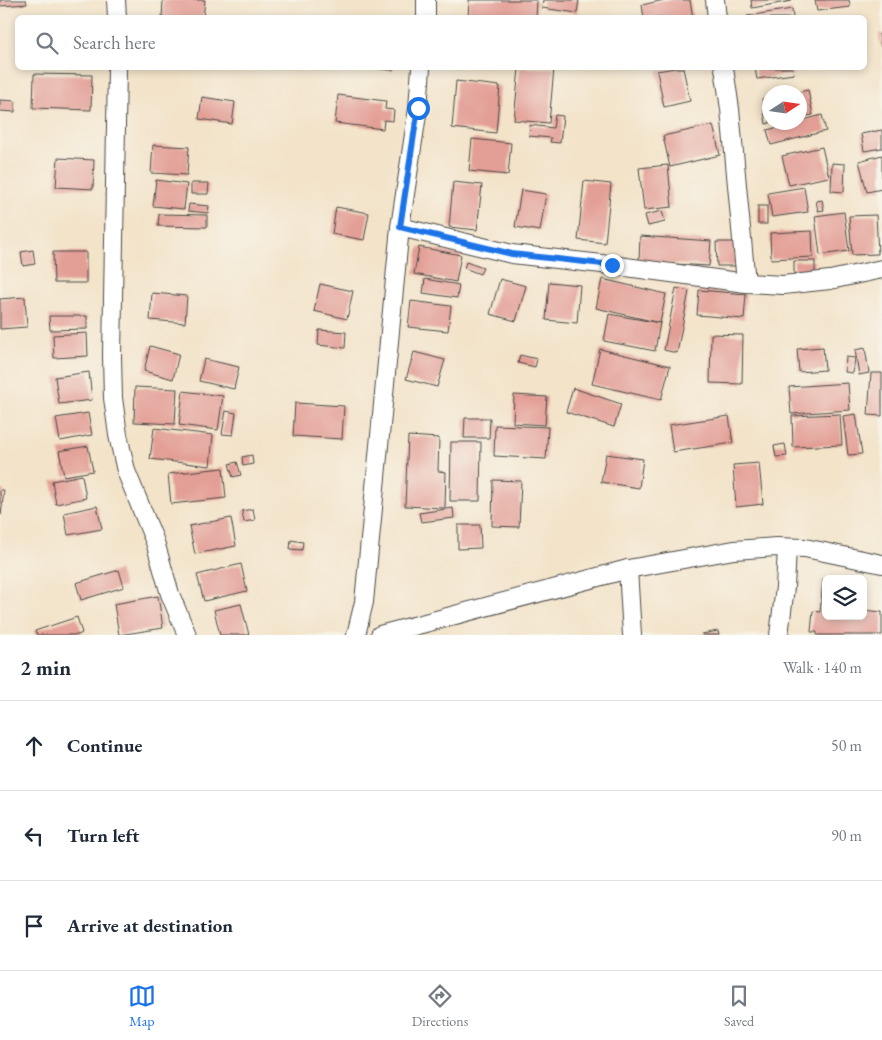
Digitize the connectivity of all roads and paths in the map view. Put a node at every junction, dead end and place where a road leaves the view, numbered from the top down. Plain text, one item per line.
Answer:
1 (116, 0) edge
2 (426, 0) edge
3 (715, 0) edge
4 (117, 15) edge
5 (426, 15) edge
6 (717, 15) edge
7 (117, 70) edge
8 (421, 70) edge
9 (724, 70) edge
10 (400, 227) junction
11 (882, 269) edge
12 (746, 283) junction
13 (787, 548) junction
14 (882, 564) edge
15 (628, 569) junction
16 (187, 635) edge
17 (356, 635) edge
18 (380, 635) edge
19 (632, 635) edge
20 (779, 635) edge

1 - 4 street
2 - 5 street
3 - 6 street
7 - 16 street
8 - 10 street
9 - 12 street
10 - 12 street
10 - 17 street
11 - 12 street
13 - 14 street
13 - 15 street
13 - 20 street
15 - 18 street
15 - 19 street

